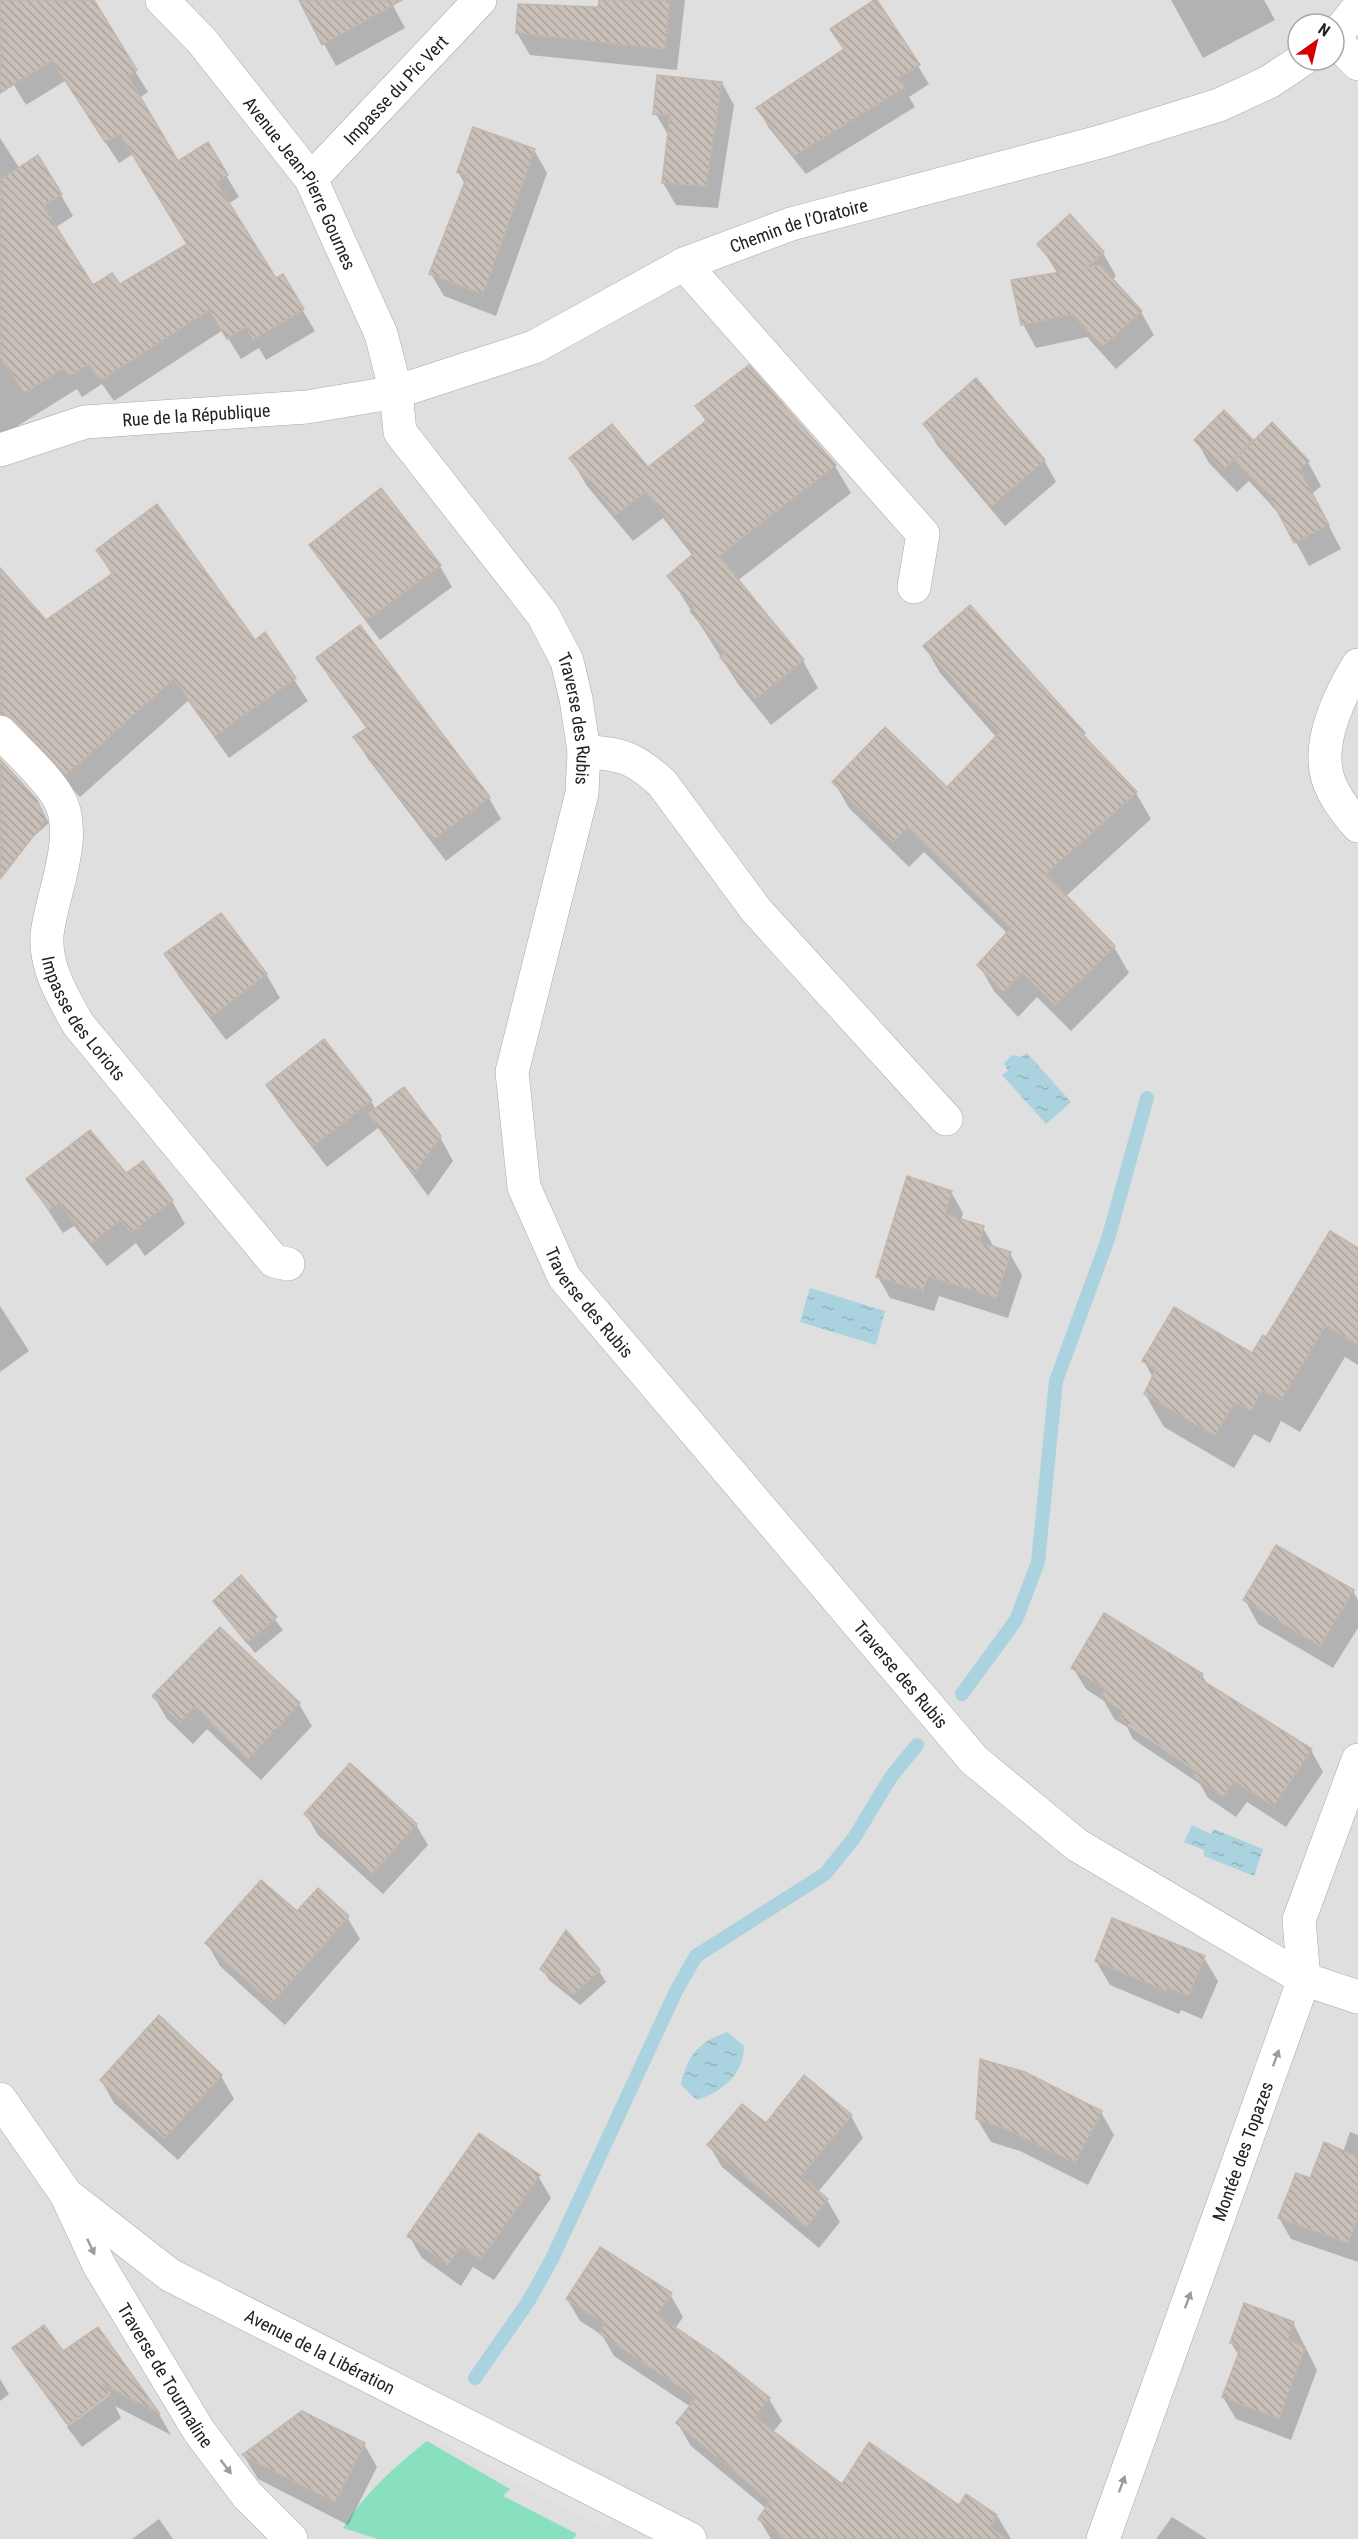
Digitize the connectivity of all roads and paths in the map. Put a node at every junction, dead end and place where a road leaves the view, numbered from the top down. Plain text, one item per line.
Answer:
1 (162, 0) edge
2 (480, 0) edge
3 (1358, 8) edge
4 (1346, 23) edge
5 (1346, 51) edge
6 (1358, 64) edge
7 (1286, 71) edge
8 (311, 179) junction
9 (684, 264) junction
10 (396, 392) junction
11 (0, 450) edge
12 (914, 587) dead end
13 (1358, 665) edge
14 (0, 732) edge
15 (584, 751) junction
16 (1358, 826) edge
17 (946, 1119) dead end
18 (288, 1264) dead end
19 (1358, 1760) edge
20 (1304, 1979) junction
21 (1358, 1998) edge
22 (0, 2099) edge
23 (66, 2194) junction
24 (291, 2539) edge
25 (690, 2539) edge
26 (1103, 2539) edge

1 - 8 street, Avenue Jean-Pierre Gournes
2 - 8 street, Impasse du Pic Vert
3 - 4 street
5 - 6 street
7 - 9 street, Chemin de l'Oratoire
8 - 10 street, Avenue Jean-Pierre Gournes
9 - 10 street, Chemin de l'Oratoire
9 - 12 street
10 - 11 street, Rue de la République
10 - 15 street, Traverse des Rubis
13 - 16 street
14 - 18 street, Impasse des Loriots
15 - 17 street
15 - 20 street, Traverse des Rubis
19 - 20 street, Montée des Topazes
20 - 21 street, Traverse des Rubis
26 -> 20 street, Montée des Topazes
22 - 23 street, Avenue de la Libération
23 -> 24 street, Traverse de Tourmaline
23 - 25 street, Avenue de la Libération

